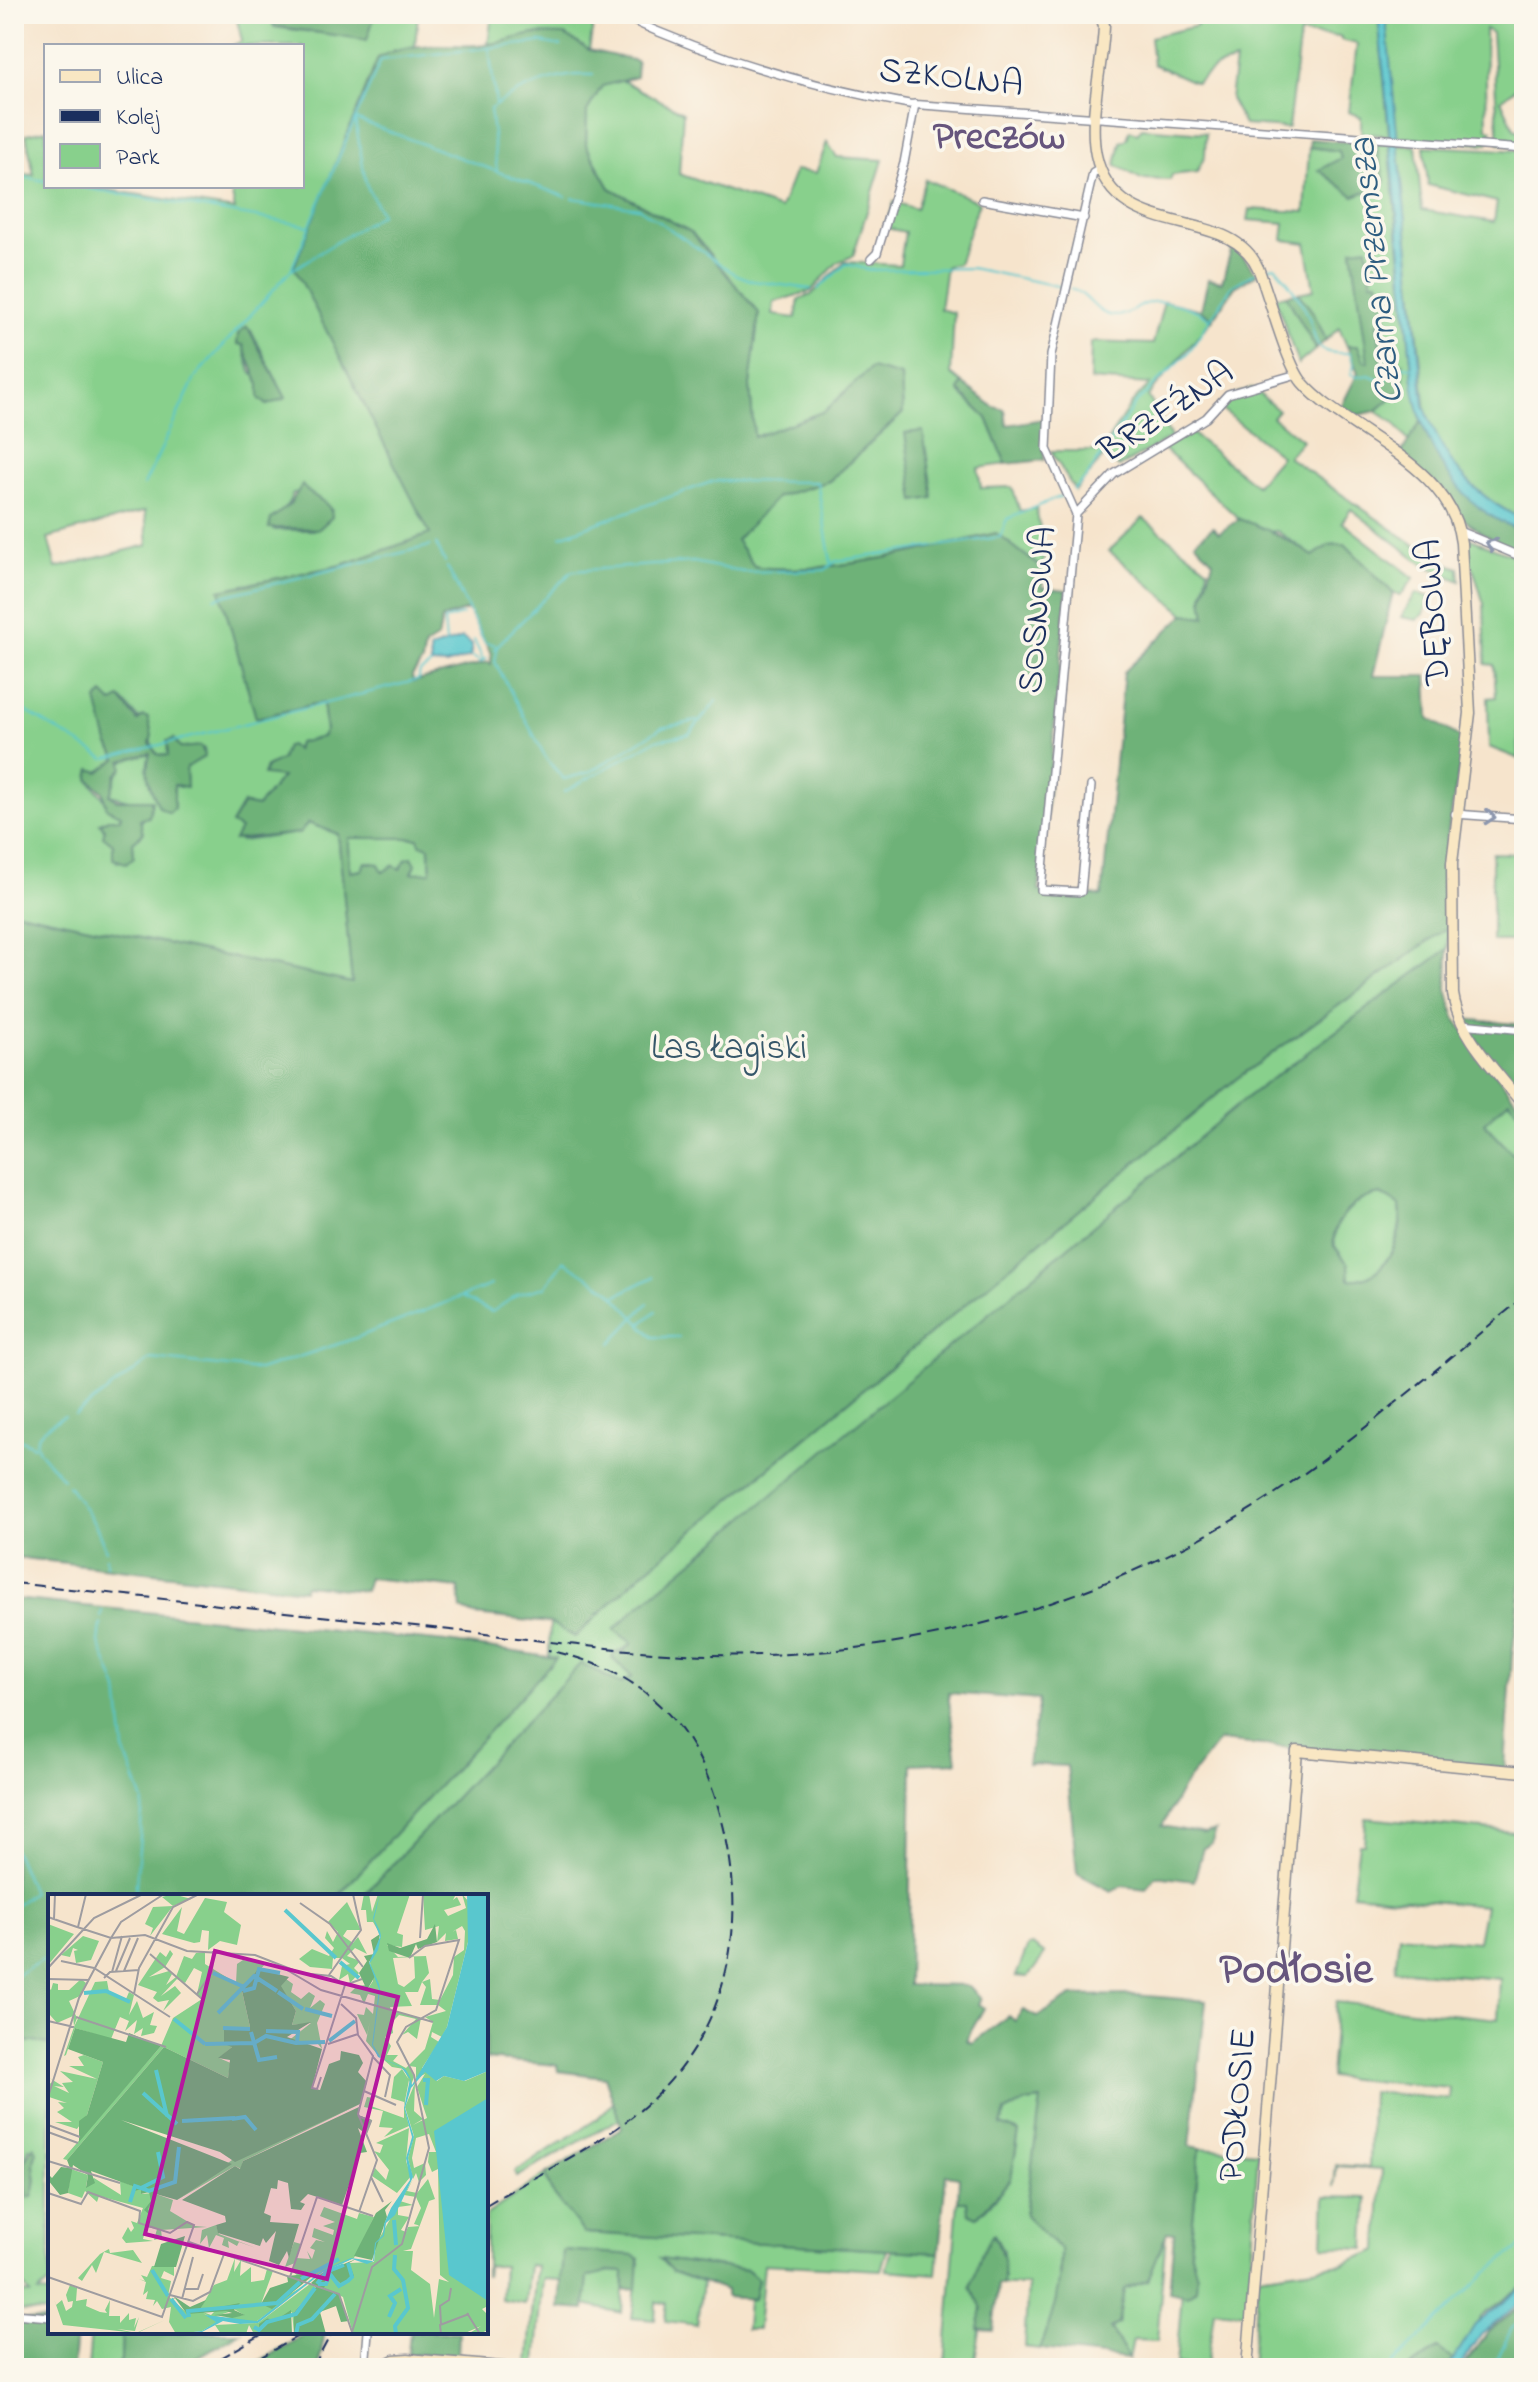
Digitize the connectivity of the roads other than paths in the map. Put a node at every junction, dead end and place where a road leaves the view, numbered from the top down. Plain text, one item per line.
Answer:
1 (618, 14) edge
2 (1101, 15) edge
3 (915, 104) junction
4 (1096, 120) junction
5 (1524, 149) edge
6 (14, 157) edge
7 (1100, 169) junction
8 (14, 191) edge
9 (982, 200) dead end
10 (1084, 218) junction
11 (871, 259) dead end
12 (1297, 374) junction
13 (1076, 514) junction
14 (1459, 531) junction
15 (1524, 558) edge
16 (1091, 786) dead end
17 (1455, 814) junction
18 (1524, 819) edge
19 (1462, 1024) junction
20 (1524, 1030) edge
21 (1524, 1106) edge
22 (1524, 1772) edge
23 (14, 2314) edge
24 (48, 2317) edge
25 (368, 2334) edge
26 (366, 2358) junction
27 (382, 2366) edge
28 (365, 2368) edge
29 (512, 2368) edge
30 (1247, 2368) edge

1 - 3 street, SZKOLNA
2 - 4 street, SOSNOWA
3 - 4 street, SZKOLNA
3 - 11 street
4 - 5 street, SZKOLNA
4 - 7 street, SOSNOWA
6 - 8 street
7 - 10 street, SOSNOWA
7 - 12 street, DĘBOWA
9 - 10 street
10 - 13 street, SOSNOWA
12 - 13 street, BRZEŹNA
12 - 14 street, DĘBOWA
13 - 16 street, SOSNOWA
15 -> 14 street
14 - 17 street, DĘBOWA
17 -> 18 street
17 - 19 street, DĘBOWA
19 - 20 street
19 - 21 street, DĘBOWA
22 - 30 street, PODŁOSIE
23 - 24 street
25 - 26 street
26 - 27 street
26 - 28 street
27 - 29 street

